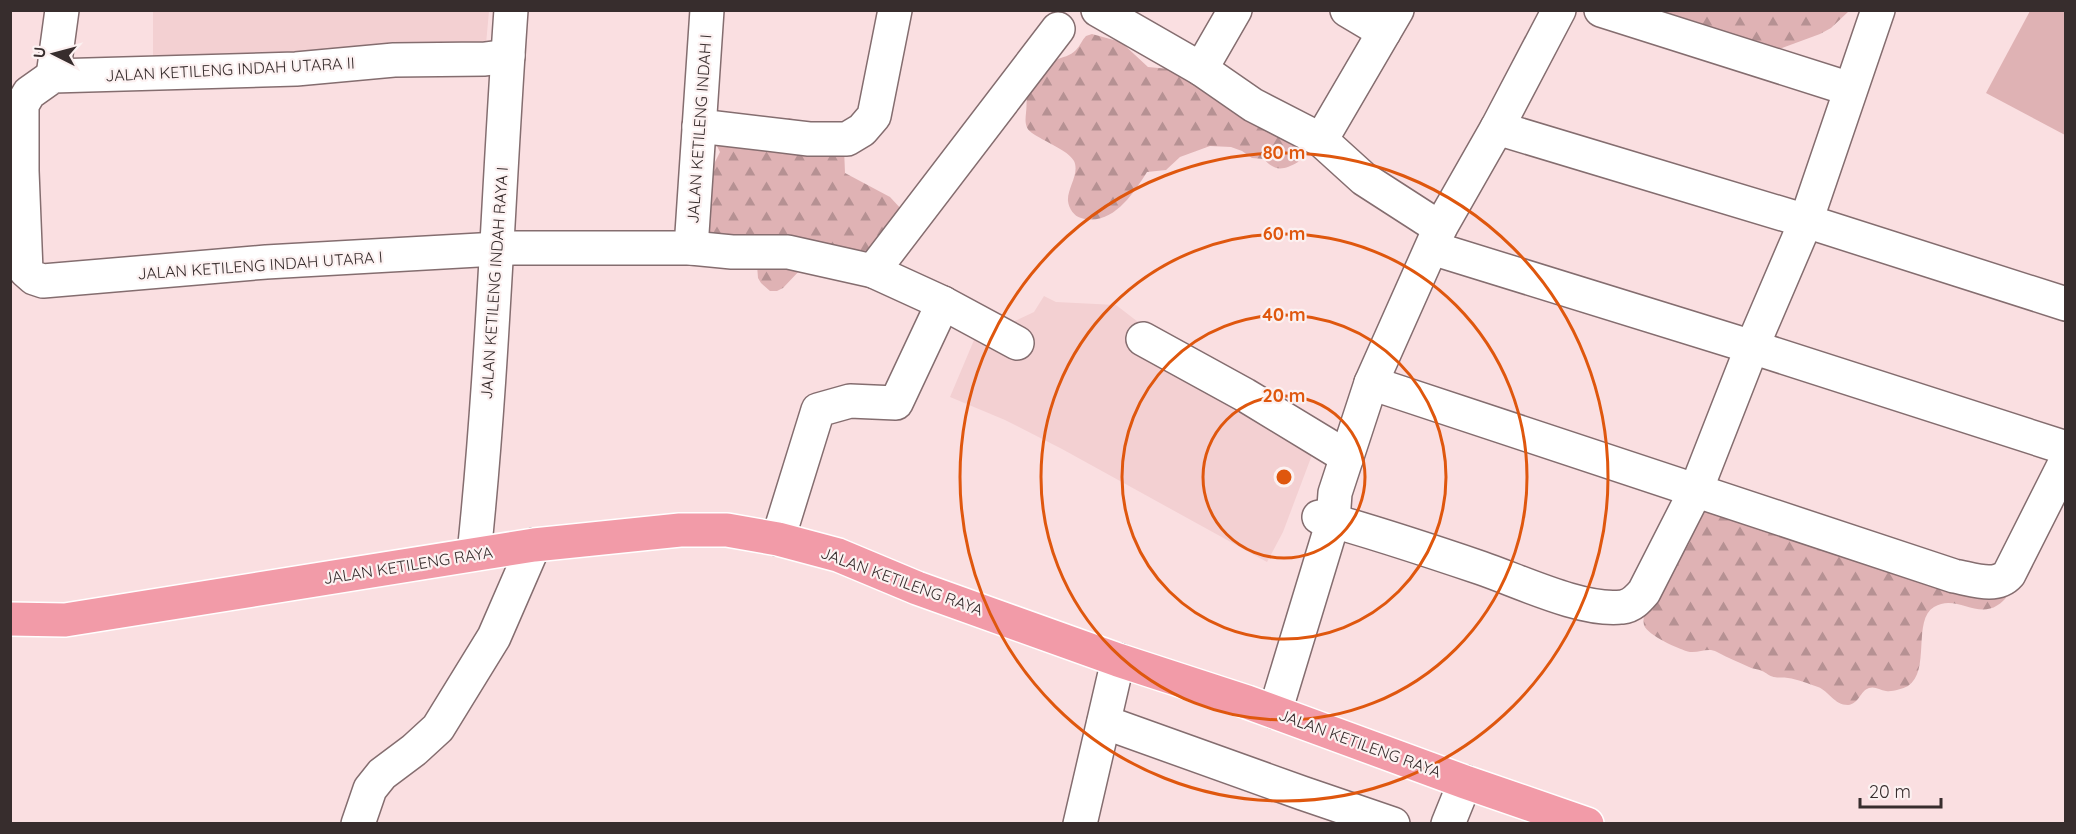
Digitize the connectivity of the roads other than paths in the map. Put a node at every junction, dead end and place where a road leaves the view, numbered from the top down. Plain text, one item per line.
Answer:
1 (62, 10) edge
2 (511, 10) edge
3 (707, 10) edge
4 (895, 10) edge
5 (1098, 10) edge
6 (1235, 10) edge
7 (1347, 10) edge
8 (1558, 10) edge
9 (1601, 10) edge
10 (1878, 10) edge
11 (1390, 21) edge
12 (1058, 29) dead end
13 (508, 56) junction
14 (1201, 69) junction
15 (53, 76) junction
16 (1850, 89) junction
17 (699, 126) junction
18 (1497, 128) junction
19 (1321, 140) junction
20 (16, 170) edge
21 (1806, 221) junction
22 (1436, 238) junction
23 (691, 248) junction
24 (498, 250) junction
25 (873, 271) junction
26 (943, 303) junction
27 (2066, 304) edge
28 (1143, 339) dead end
29 (1017, 343) dead end
30 (1752, 348) junction
31 (1371, 383) junction
32 (2066, 448) edge
33 (1347, 457) junction
34 (2066, 461) edge
35 (1696, 490) junction
36 (1329, 511) junction
37 (778, 539) junction
38 (534, 545) junction
39 (474, 554) junction
40 (10, 619) edge
41 (1118, 660) junction
42 (1265, 709) junction
43 (1104, 722) junction
44 (1465, 782) junction
45 (358, 824) edge
46 (1080, 824) edge
47 (1393, 824) edge
48 (1448, 824) edge
49 (1587, 824) edge

1 - 15 street
2 - 13 street, JALAN KETILENG INDAH RAYA I
3 - 17 street, JALAN KETILENG INDAH I
4 - 17 street
5 - 14 street
6 - 14 street
7 - 11 street
8 - 18 street
9 - 16 street
10 - 16 street
11 - 19 street
12 - 25 street
13 - 15 street, JALAN KETILENG INDAH UTARA II
13 - 24 street, JALAN KETILENG INDAH RAYA I
14 - 19 street
15 - 20 street
16 - 21 street
17 - 23 street, JALAN KETILENG INDAH I
18 - 21 street
18 - 22 street
19 - 22 street
20 - 24 street, JALAN KETILENG INDAH UTARA I
21 - 27 street
21 - 30 street
22 - 30 street
22 - 31 street
23 - 24 street, JALAN KETILENG INDAH I
23 - 25 street, JALAN KETILENG INDAH I
24 - 39 street, JALAN KETILENG INDAH RAYA I
25 - 26 street, JALAN KETILENG INDAH I
26 - 29 street, JALAN KETILENG INDAH I
26 - 37 street
28 - 33 street
30 - 32 street
30 - 35 street
31 - 33 street
31 - 35 street
33 - 36 street
34 - 35 street
35 - 36 street
36 - 42 street
37 - 38 main road, JALAN KETILENG RAYA
37 - 41 main road, JALAN KETILENG RAYA
38 - 39 main road, JALAN KETILENG RAYA
38 - 45 street
39 - 40 main road, JALAN KETILENG RAYA
41 - 42 main road, JALAN KETILENG RAYA
41 - 43 street
42 - 44 main road, JALAN KETILENG RAYA
43 - 46 street
43 - 47 street
44 - 48 street
44 - 49 main road, JALAN KETILENG RAYA

